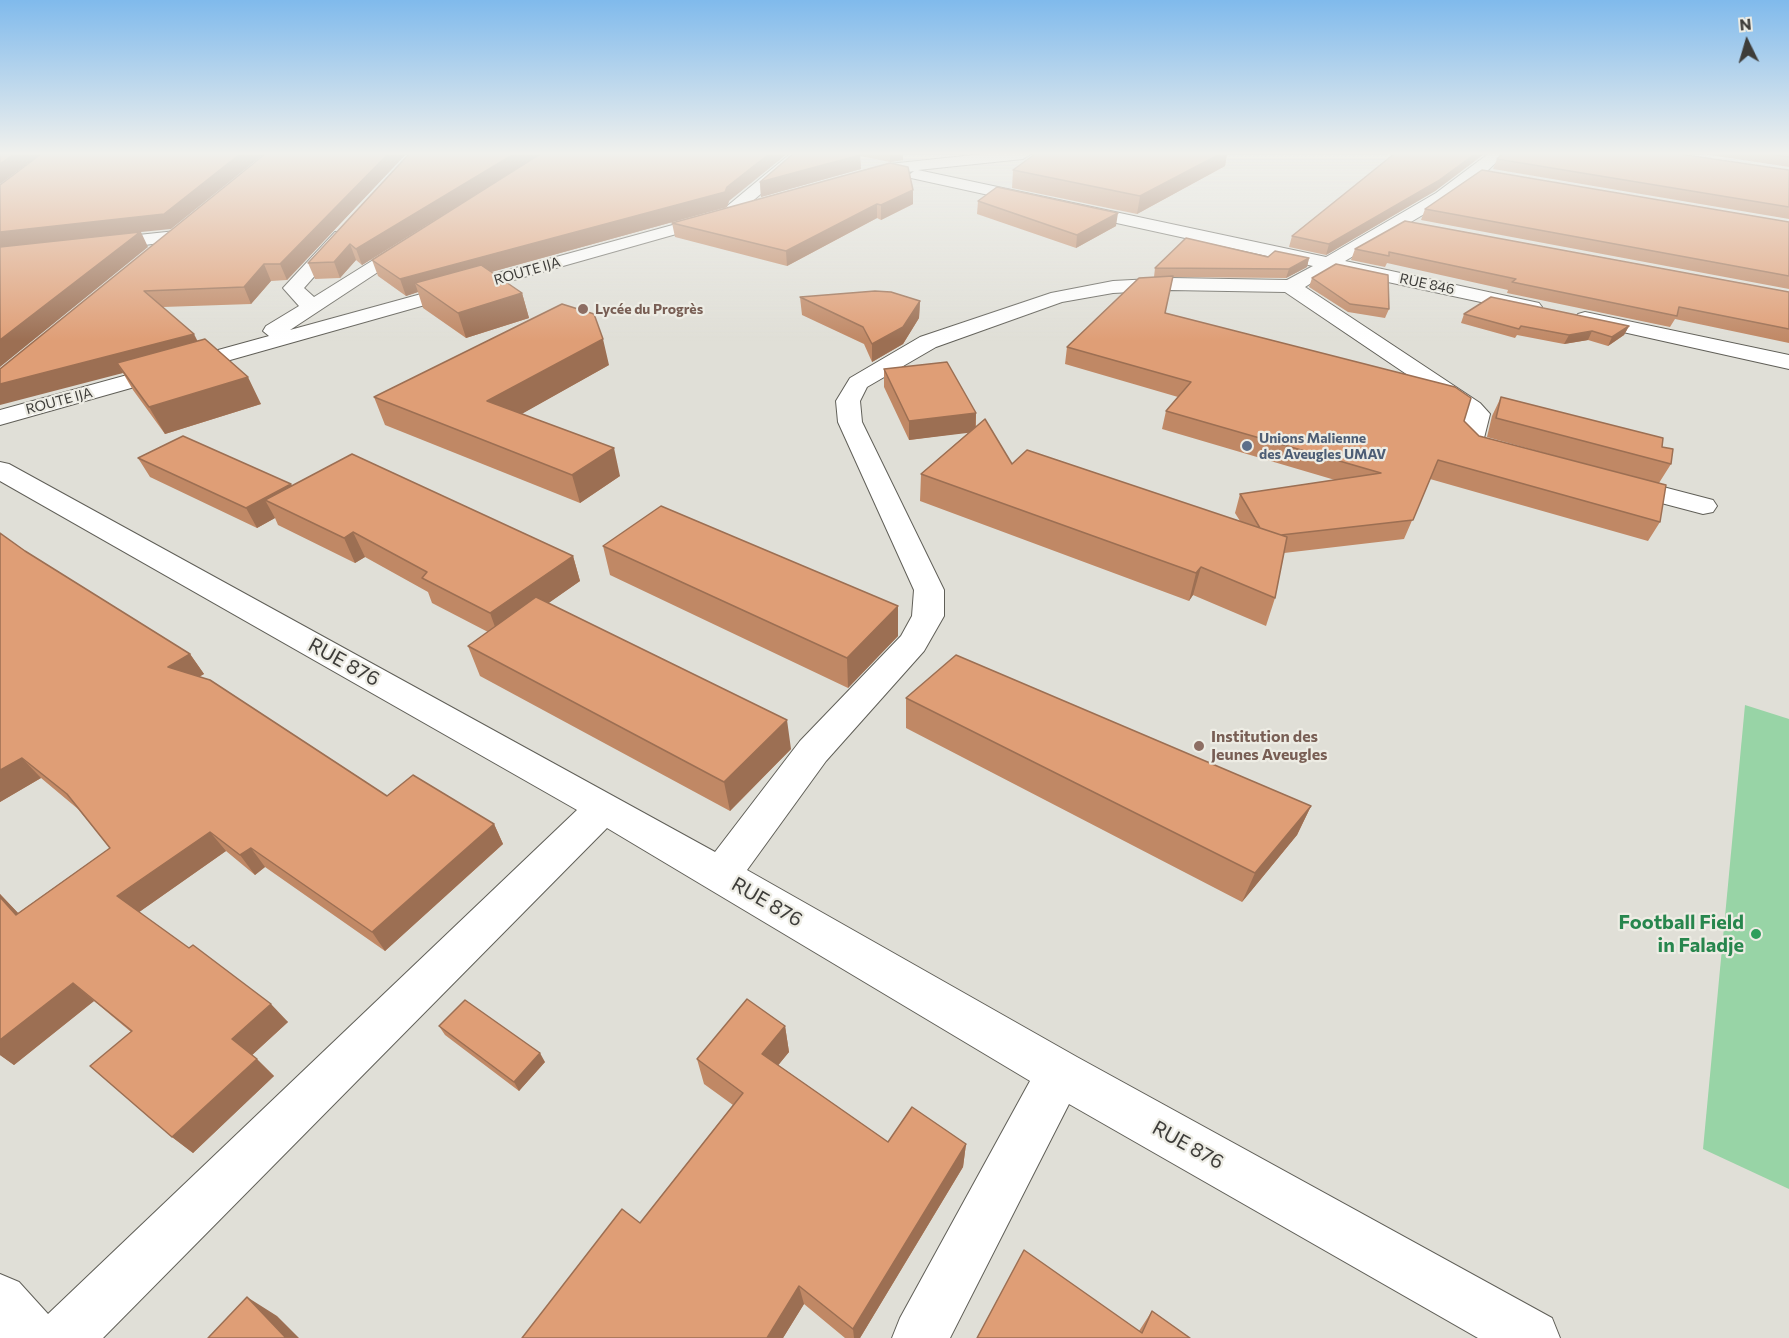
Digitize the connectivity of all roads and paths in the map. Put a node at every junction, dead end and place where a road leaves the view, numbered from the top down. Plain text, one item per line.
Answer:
1 (719, 216) edge
2 (1111, 216) edge
3 (1409, 216) edge
4 (194, 221) edge
5 (354, 221) edge
6 (1399, 223) junction
7 (1422, 227) edge
8 (432, 231) edge
9 (176, 236) junction
10 (82, 247) edge
11 (149, 258) edge
12 (1328, 263) junction
13 (1290, 286) junction
14 (312, 307) junction
15 (1547, 310) edge
16 (1570, 315) edge
17 (245, 350) junction
18 (1789, 362) edge
19 (0, 418) edge
20 (1525, 459) edge
21 (0, 470) edge
22 (1603, 480) edge
23 (1703, 506) dead end
24 (604, 807) junction
25 (721, 875) junction
26 (1060, 1073) junction
27 (0, 1301) edge
28 (32, 1338) edge
29 (64, 1338) edge
30 (920, 1338) edge
31 (1532, 1338) edge

1 - 17 street, ROUTE IJA
2 - 12 street, RUE 846
3 - 6 street
4 - 9 street
5 - 14 street
6 - 7 street
6 - 12 street
8 - 14 street
9 - 10 street
9 - 11 street
12 - 13 street
12 - 15 street, RUE 846
13 - 20 street
13 - 25 street
14 - 17 street
16 - 18 street
17 - 19 street, ROUTE IJA
21 - 24 street, RUE 876
22 - 23 street
24 - 25 street, RUE 876
24 - 29 street
25 - 26 street, RUE 876
26 - 30 street
26 - 31 street, RUE 876
27 - 28 street

